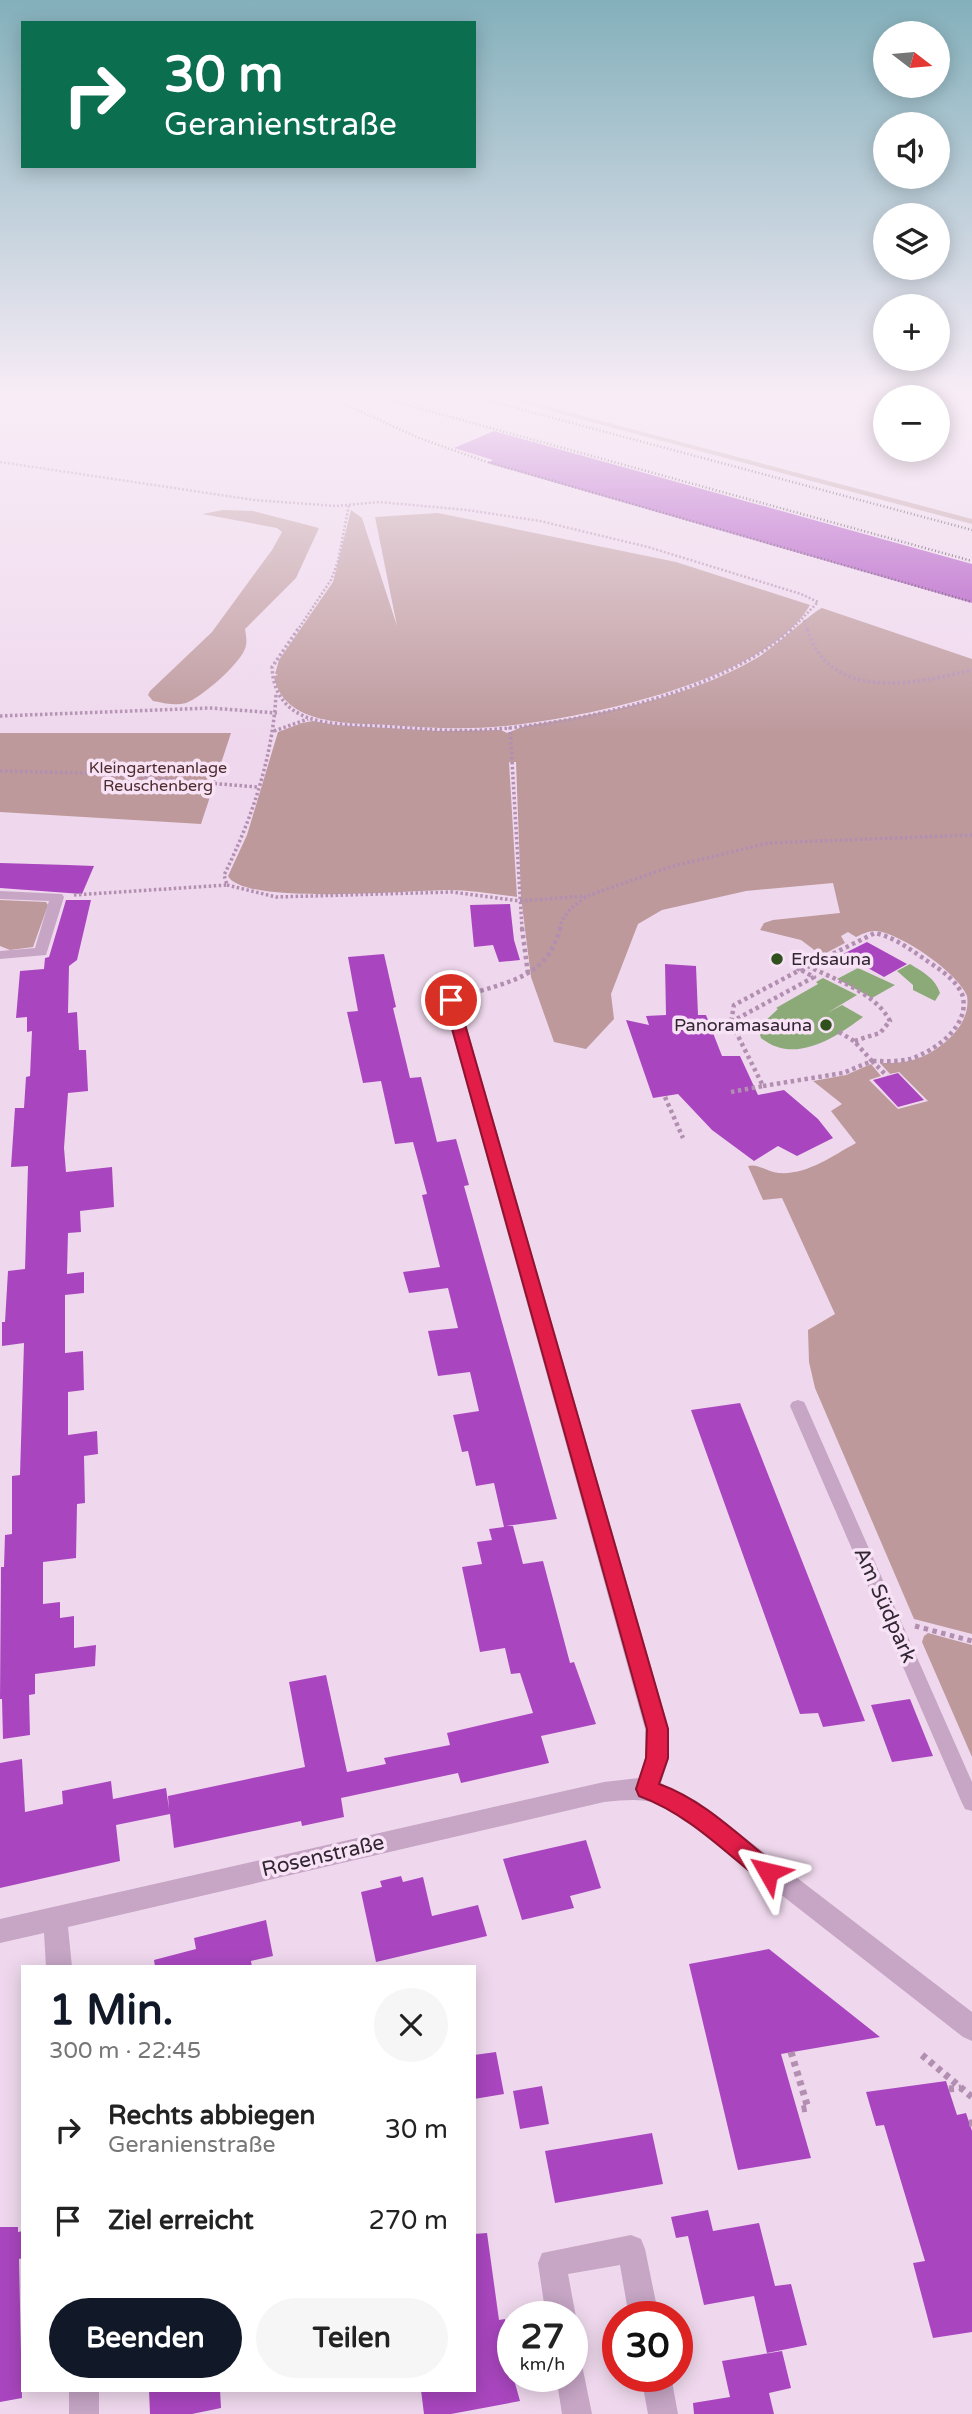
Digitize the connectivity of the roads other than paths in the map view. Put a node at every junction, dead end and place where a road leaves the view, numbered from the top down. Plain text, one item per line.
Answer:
1 (0, 895) edge
2 (0, 955) edge
3 (451, 1000) road end
4 (798, 1406) dead end
5 (647, 1789) junction
6 (972, 1803) edge
7 (55, 1917) junction
8 (0, 1931) edge
9 (59, 1965) edge
10 (972, 2028) edge
11 (558, 2301) edge
12 (641, 2301) edge
13 (84, 2392) edge
14 (574, 2392) edge
15 (659, 2392) edge
16 (85, 2414) edge
17 (577, 2414) edge
18 (663, 2414) edge

1 - 2 street
3 - 5 street
4 - 6 lane, Am Südpark
5 - 7 street, Rosenstraße
5 - 10 street
7 - 8 street, Rosenstraße
7 - 9 street
11 - 12 street
13 - 16 street
14 - 17 street
15 - 18 street

